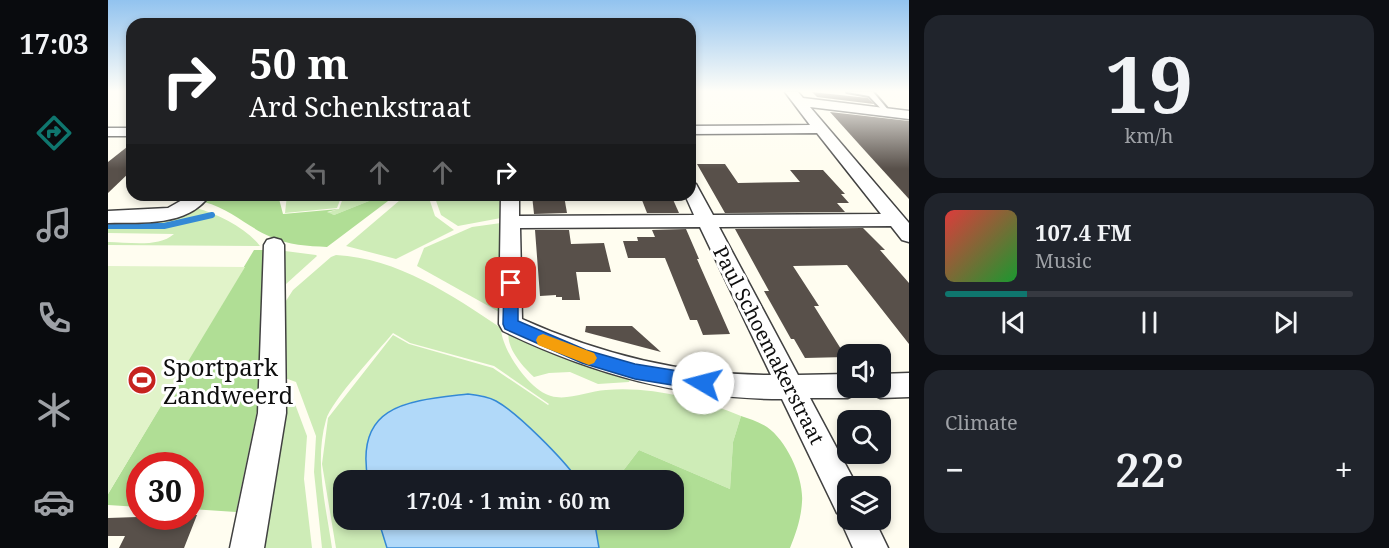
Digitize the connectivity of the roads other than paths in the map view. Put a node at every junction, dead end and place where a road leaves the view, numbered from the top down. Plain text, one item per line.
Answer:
1 (811, 118) edge
2 (820, 129) junction
3 (696, 130) edge
4 (126, 132) edge
5 (108, 133) edge
6 (196, 201) edge
7 (510, 201) edge
8 (696, 201) edge
9 (108, 217) edge
10 (895, 220) junction
11 (706, 221) junction
12 (510, 222) junction
13 (909, 236) edge
14 (274, 245) dead end
15 (909, 385) edge
16 (790, 386) junction
17 (837, 386) edge
18 (891, 386) edge
19 (837, 480) edge
20 (862, 530) edge
21 (247, 548) edge
22 (871, 548) edge

1 - 2 street
2 - 3 street
2 - 10 street
4 - 5 street
6 - 9 street
7 - 12 street
8 - 11 street, Paul Schoemakerstraat
10 - 11 street
10 - 13 street
11 - 12 street
11 - 16 street, Paul Schoemakerstraat
12 - 16 street
14 - 21 street
15 - 18 street
16 - 17 street
16 - 19 street, Paul Schoemakerstraat
20 - 22 street

